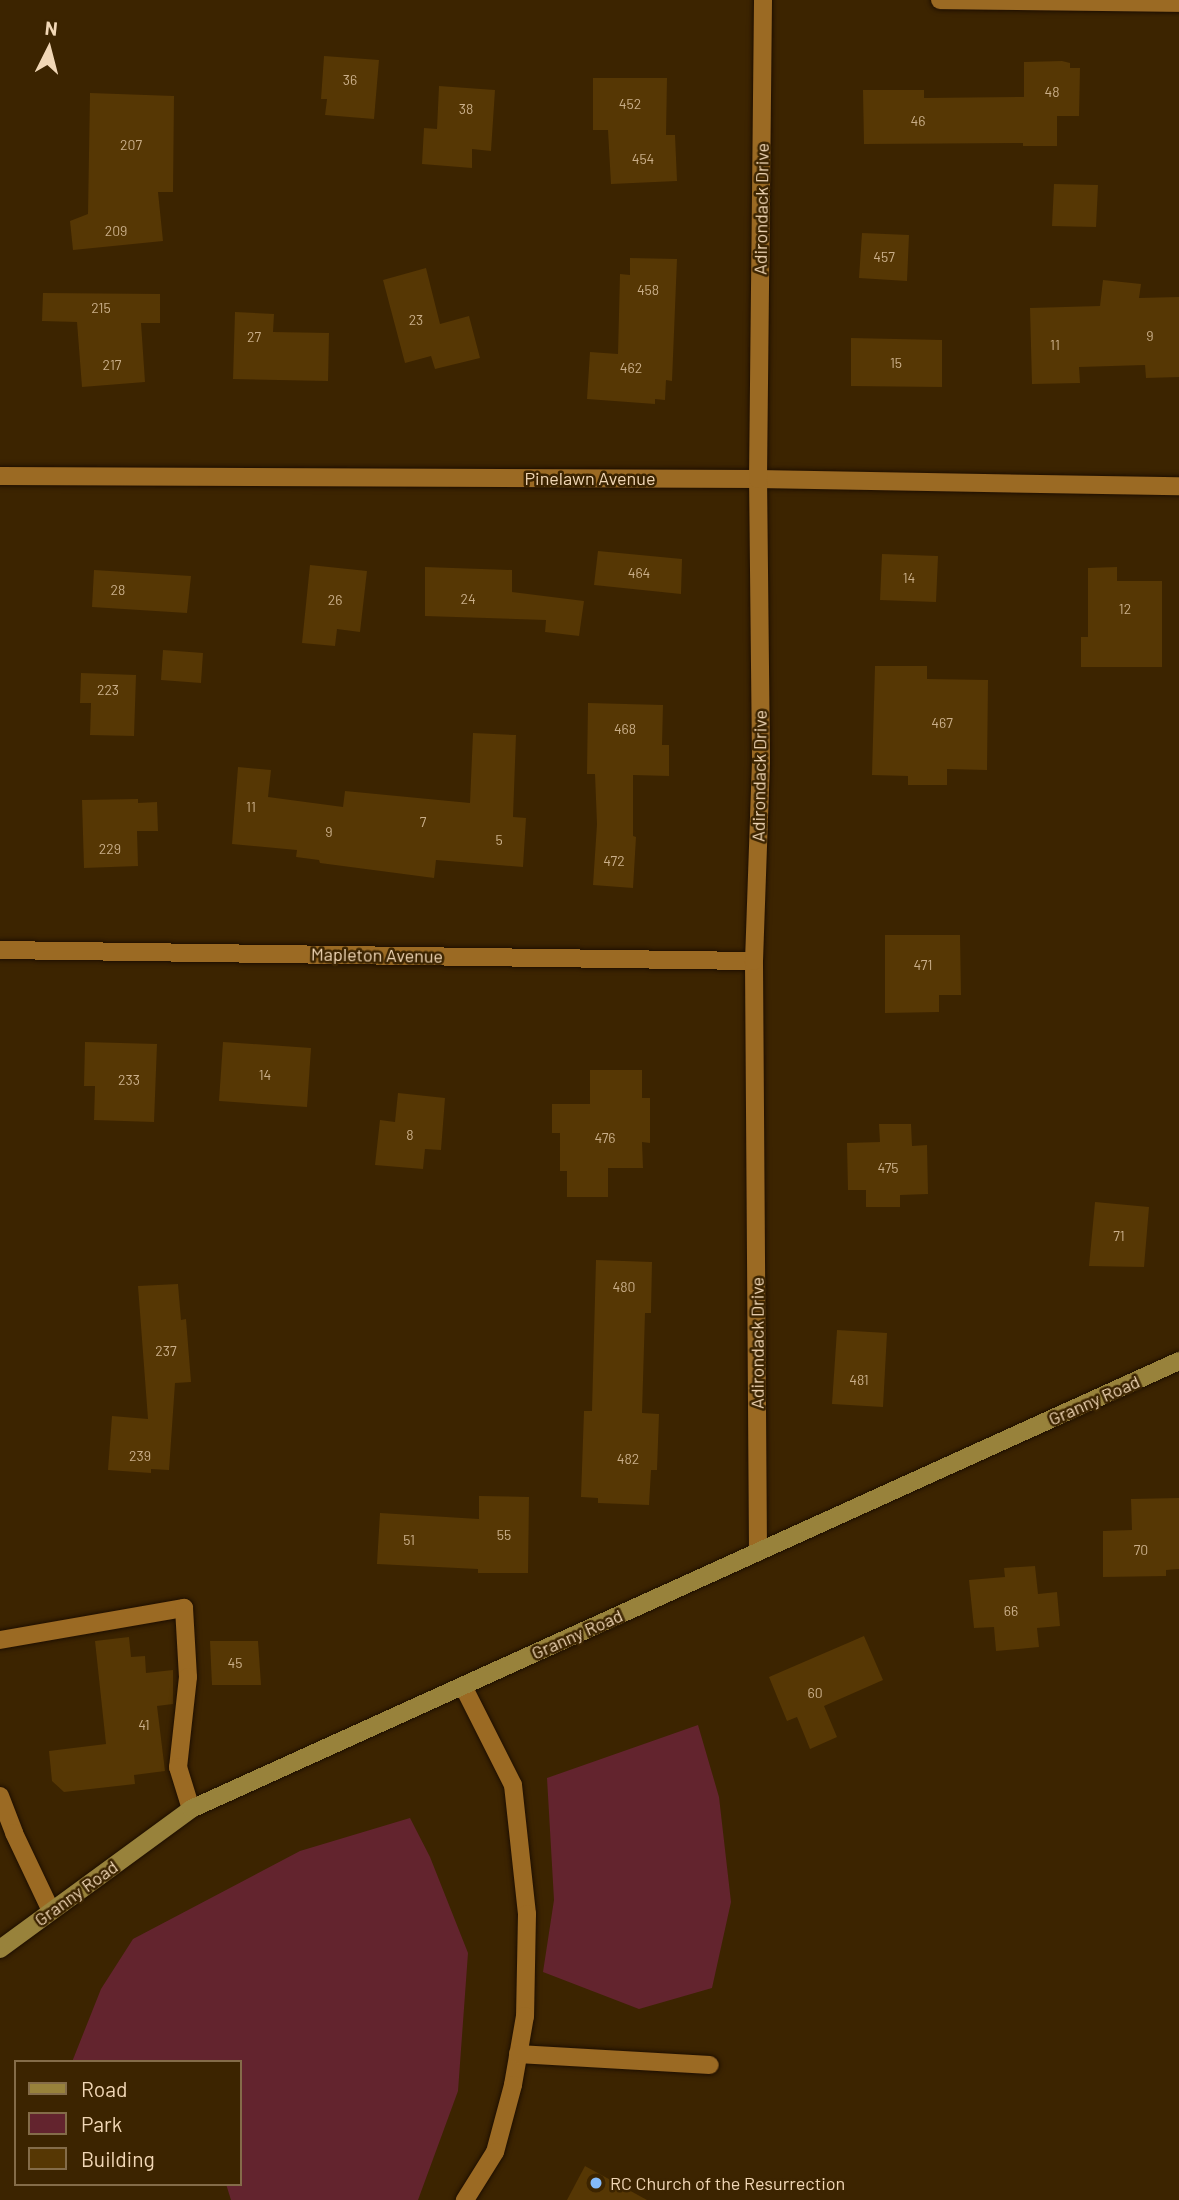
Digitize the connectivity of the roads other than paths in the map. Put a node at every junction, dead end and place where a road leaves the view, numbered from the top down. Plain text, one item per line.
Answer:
1 (763, 0) edge
2 (940, 0) edge
3 (1179, 3) edge
4 (0, 476) edge
5 (758, 479) junction
6 (1179, 486) edge
7 (0, 950) edge
8 (754, 961) junction
9 (1179, 1361) edge
10 (758, 1552) junction
11 (0, 1640) edge
12 (463, 1686) junction
13 (0, 1796) edge
14 (191, 1809) junction
15 (51, 1911) junction
16 (0, 1949) edge
17 (518, 2054) junction
18 (710, 2065) dead end
19 (465, 2200) edge

1 - 5 street, Adirondack Drive
2 - 3 street
4 - 5 street, Pinelawn Avenue
5 - 6 street, Pinelawn Avenue
5 - 8 street, Adirondack Drive
7 - 8 street, Mapleton Avenue
8 - 10 street, Adirondack Drive
9 - 10 street, Granny Road
10 - 12 street, Granny Road
11 - 14 street
12 - 14 street, Granny Road
12 - 17 street
13 - 15 street
14 - 15 street, Granny Road
15 - 16 street, Granny Road
17 - 18 street
17 - 19 street

